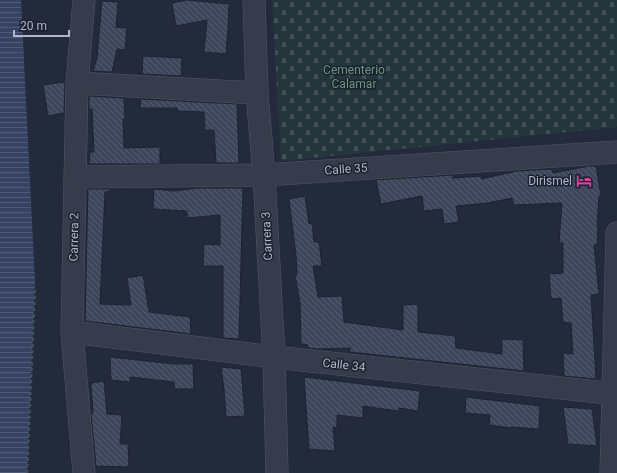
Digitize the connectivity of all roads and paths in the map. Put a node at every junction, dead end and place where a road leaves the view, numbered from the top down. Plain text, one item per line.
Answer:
1 (84, 0) edge
2 (254, 0) edge
3 (77, 83) junction
4 (257, 93) junction
5 (617, 152) edge
6 (264, 175) junction
7 (75, 177) junction
8 (617, 233) edge
9 (35, 288) dead end
10 (72, 332) junction
11 (274, 357) junction
12 (615, 394) edge
13 (27, 473) edge
14 (84, 473) edge
15 (277, 473) edge
16 (611, 473) edge

1 - 3 street, Carrera 2
2 - 4 street, Carrera 3
3 - 4 street
3 - 7 street, Carrera 2
4 - 6 street, Carrera 3
5 - 6 street, Calle 35
6 - 7 street, Calle 35
6 - 11 street, Carrera 3
7 - 10 street, Carrera 2
8 - 12 street
9 - 13 path
10 - 11 street, Calle 34
10 - 14 street, Carrera 2
11 - 12 street, Calle 34
11 - 15 street, Carrera 3
12 - 16 street

